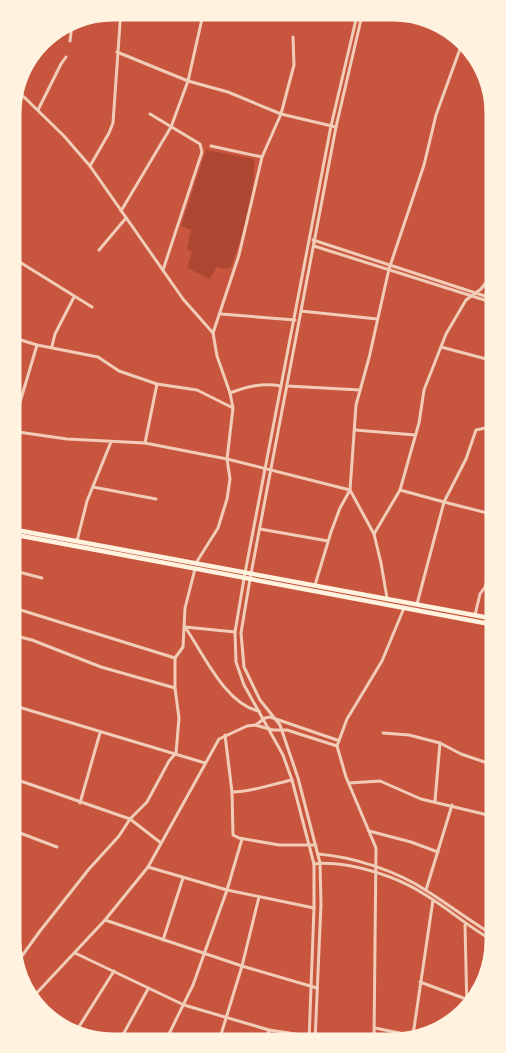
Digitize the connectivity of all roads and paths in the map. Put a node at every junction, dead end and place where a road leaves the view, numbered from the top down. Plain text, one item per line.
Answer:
1 (120, 20) edge
2 (202, 20) edge
3 (356, 20) edge
4 (361, 20) edge
5 (71, 29) edge
6 (293, 36) dead end
7 (70, 41) dead end
8 (460, 48) edge
9 (117, 52) junction
10 (66, 57) dead end
11 (188, 81) junction
12 (22, 97) edge
13 (38, 110) junction
14 (150, 114) dead end
15 (280, 114) junction
16 (171, 127) junction
17 (333, 127) junction
18 (211, 146) dead end
19 (262, 157) junction
20 (90, 166) junction
21 (121, 211) junction
22 (126, 218) junction
23 (312, 240) junction
24 (311, 245) junction
25 (99, 250) dead end
26 (20, 262) edge
27 (389, 267) junction
28 (164, 270) junction
29 (486, 281) edge
30 (476, 293) junction
31 (471, 295) junction
32 (74, 297) junction
33 (486, 297) edge
34 (486, 299) edge
35 (93, 307) dead end
36 (301, 311) junction
37 (221, 314) junction
38 (377, 319) junction
39 (295, 320) junction
40 (213, 333) junction
41 (20, 340) edge
42 (38, 345) junction
43 (52, 346) junction
44 (441, 347) junction
45 (486, 359) edge
46 (158, 384) junction
47 (284, 386) junction
48 (360, 390) junction
49 (230, 393) junction
50 (20, 400) edge
51 (233, 408) junction
52 (486, 429) edge
53 (355, 430) junction
54 (20, 432) edge
55 (415, 435) junction
56 (111, 442) junction
57 (145, 443) junction
58 (227, 459) junction
59 (266, 468) junction
60 (271, 470) junction
61 (93, 487) junction
62 (350, 490) junction
63 (400, 490) junction
64 (156, 500) dead end
65 (444, 502) junction
66 (486, 513) edge
67 (260, 530) junction
68 (20, 531) edge
69 (374, 534) junction
70 (20, 536) edge
71 (77, 541) junction
72 (328, 541) junction
73 (195, 566) junction
74 (20, 572) edge
75 (247, 576) junction
76 (42, 578) dead end
77 (486, 584) edge
78 (315, 585) junction
79 (387, 598) junction
80 (417, 604) junction
81 (405, 607) junction
82 (20, 610) edge
83 (475, 615) junction
84 (486, 617) edge
85 (486, 622) edge
86 (185, 627) junction
87 (235, 632) junction
88 (20, 636) edge
89 (175, 658) junction
90 (175, 688) junction
91 (20, 708) edge
92 (259, 711) junction
93 (275, 718) junction
94 (263, 720) junction
95 (255, 725) junction
96 (269, 729) junction
97 (281, 729) junction
98 (100, 733) junction
99 (383, 733) dead end
100 (225, 735) junction
101 (338, 741) junction
102 (440, 743) junction
103 (337, 746) junction
104 (176, 753) junction
105 (205, 763) junction
106 (486, 763) edge
107 (292, 780) junction
108 (20, 781) edge
109 (349, 783) junction
110 (232, 792) junction
111 (435, 802) junction
112 (80, 803) junction
113 (452, 805) junction
114 (486, 814) edge
115 (130, 819) junction
116 (369, 831) junction
117 (20, 833) edge
118 (242, 839) junction
119 (161, 843) junction
120 (316, 845) junction
121 (310, 846) junction
122 (57, 847) dead end
123 (438, 852) junction
124 (318, 854) junction
125 (312, 855) junction
126 (320, 863) junction
127 (314, 864) junction
128 (148, 867) junction
129 (377, 870) junction
130 (183, 878) junction
131 (227, 890) junction
132 (426, 890) junction
133 (259, 897) junction
134 (433, 900) junction
135 (314, 908) junction
136 (105, 920) junction
137 (465, 924) junction
138 (486, 930) edge
139 (486, 936) edge
140 (163, 940) junction
141 (75, 953) junction
142 (204, 953) junction
143 (21, 957) edge
144 (242, 966) junction
145 (114, 971) junction
146 (420, 982) junction
147 (311, 988) junction
148 (317, 988) junction
149 (148, 989) junction
150 (36, 994) edge
151 (467, 997) edge
152 (465, 999) edge
153 (184, 1005) junction
154 (226, 1018) junction
155 (79, 1027) edge
156 (375, 1028) junction
157 (269, 1030) junction
158 (414, 1031) edge
159 (403, 1033) edge
160 (123, 1034) edge
161 (169, 1034) edge
162 (221, 1034) edge
163 (268, 1034) edge
164 (296, 1034) edge
165 (309, 1034) edge
166 (315, 1034) edge
167 (375, 1034) edge

1 - 9 street
2 - 11 street
3 - 17 street
4 - 17 street
5 - 7 street
6 - 15 street
8 - 27 street
9 - 11 street
9 - 20 street
10 - 13 street
11 - 15 street
11 - 16 street
12 - 13 street
13 - 20 street
14 - 16 street
15 - 17 street
15 - 19 street
16 - 21 street
16 - 28 street
17 - 23 street
18 - 19 street
19 - 37 street
20 - 21 street
21 - 22 street
22 - 25 street
22 - 28 street
23 - 24 street
23 - 27 street
24 - 27 street
24 - 36 street
24 - 39 street
26 - 32 street
27 - 30 street
27 - 31 street
27 - 38 street
28 - 40 street
29 - 30 street
30 - 31 street
30 - 33 street
31 - 34 street
31 - 44 street
32 - 35 street
32 - 43 street
36 - 38 street
36 - 47 street
37 - 39 street
37 - 40 street
38 - 48 street
39 - 47 street
40 - 49 street
41 - 42 street
42 - 43 street
42 - 50 street
43 - 46 street
44 - 45 street
44 - 55 street
46 - 51 street
46 - 57 street
47 - 48 street
47 - 49 street
47 - 59 street
47 - 60 street
48 - 53 street
49 - 51 street
51 - 58 street
52 - 65 street
53 - 55 street
53 - 62 street
54 - 56 street
55 - 63 street
56 - 57 street
56 - 61 street
57 - 58 street
58 - 59 street
58 - 73 street
59 - 60 street
59 - 75 street
60 - 62 street
60 - 67 street
61 - 64 street
61 - 71 street
62 - 69 street
62 - 72 street
63 - 65 street
63 - 69 street
65 - 66 street
65 - 80 street
67 - 72 street
67 - 75 street
68 - 71 main road
69 - 79 street
70 - 73 main road
71 - 73 main road
72 - 78 street
73 - 75 main road
73 - 86 street
74 - 76 street
75 - 78 main road
75 - 81 main road
75 - 87 street
75 - 93 street
77 - 83 street
78 - 79 main road
79 - 80 main road
80 - 83 main road
81 - 85 main road
81 - 101 street
82 - 89 street
83 - 84 main road
86 - 87 street
86 - 89 street
86 - 92 street
87 - 92 street
88 - 90 street
89 - 90 street
90 - 104 street
91 - 98 street
92 - 94 street
93 - 94 street
93 - 97 street
93 - 101 street
94 - 95 street
94 - 96 street
95 - 96 street
95 - 100 street
96 - 97 street
96 - 107 street
97 - 103 street
97 - 120 street
98 - 104 street
98 - 112 street
99 - 102 street
100 - 105 street
100 - 110 street
101 - 103 street
102 - 106 street
102 - 111 street
103 - 109 street
104 - 105 street
104 - 115 street
105 - 119 street
107 - 110 street
107 - 121 street
108 - 112 street
109 - 111 street
109 - 116 street
110 - 118 street
111 - 113 street
112 - 115 street
113 - 114 street
113 - 123 street
115 - 119 street
115 - 143 street
116 - 123 street
116 - 129 street
117 - 122 street
118 - 121 street
118 - 131 street
119 - 128 street
120 - 121 street
120 - 124 street
121 - 125 street
123 - 132 street
124 - 125 street
124 - 126 street
124 - 129 street
125 - 127 street
126 - 127 street
126 - 129 street
126 - 148 street
127 - 135 street
128 - 130 street
128 - 136 street
129 - 132 street
129 - 134 street
129 - 156 street
130 - 131 street
130 - 140 street
131 - 133 street
131 - 142 street
132 - 138 street
133 - 135 street
133 - 144 street
134 - 137 street
134 - 146 street
135 - 147 street
136 - 140 street
136 - 141 street
137 - 139 street
137 - 151 street
140 - 142 street
141 - 145 street
141 - 150 street
142 - 144 street
142 - 153 street
144 - 147 street
144 - 154 street
145 - 149 street
145 - 155 street
146 - 152 street
146 - 158 street
147 - 148 street
147 - 165 street
148 - 166 street
149 - 153 street
149 - 160 street
153 - 154 street
153 - 161 street
154 - 157 street
154 - 162 street
156 - 159 street
156 - 167 street
157 - 163 street
157 - 164 street

